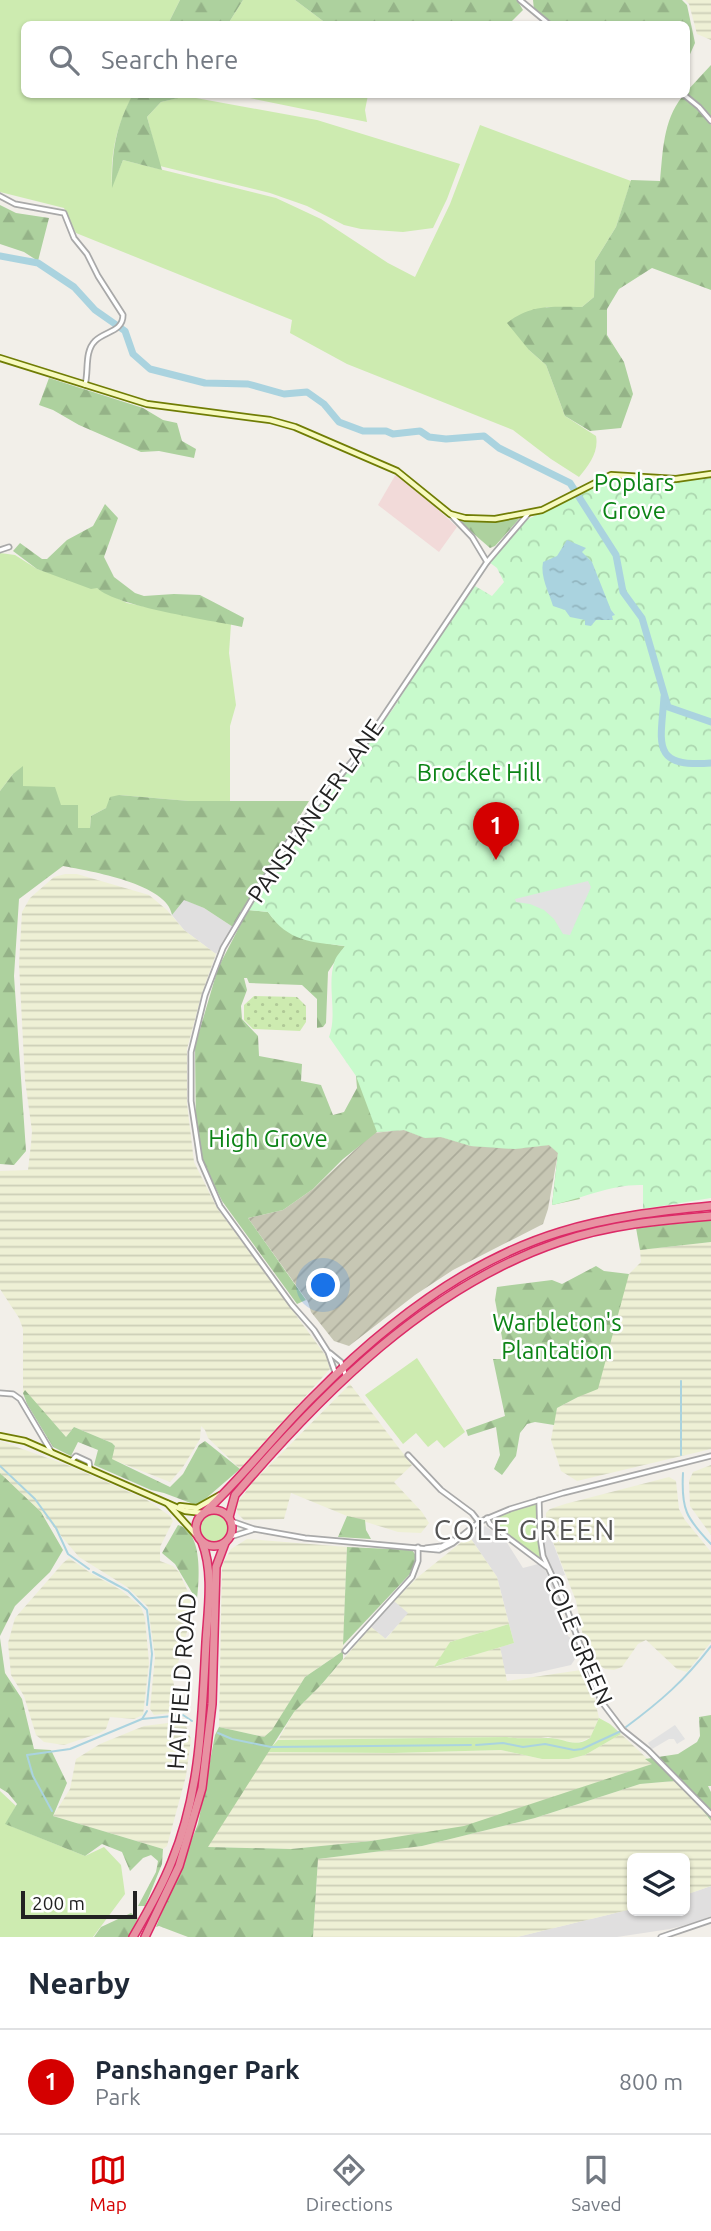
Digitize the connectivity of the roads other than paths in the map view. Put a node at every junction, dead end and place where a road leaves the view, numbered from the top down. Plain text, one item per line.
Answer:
1 (520, 0) edge
2 (546, 21) edge
3 (687, 98) edge
4 (711, 121) edge
5 (0, 196) edge
6 (0, 358) edge
7 (85, 385) junction
8 (711, 474) edge
9 (450, 514) junction
10 (528, 514) junction
11 (9, 547) dead end
12 (0, 550) edge
13 (487, 562) junction
14 (711, 1206) edge
15 (711, 1216) edge
16 (328, 1352) junction
17 (344, 1366) junction
18 (336, 1374) junction
19 (346, 1380) junction
20 (0, 1394) edge
21 (0, 1436) edge
22 (52, 1453) junction
23 (408, 1455) dead end
24 (711, 1456) edge
25 (225, 1493) junction
26 (539, 1500) junction
27 (170, 1505) junction
28 (205, 1512) junction
29 (487, 1518) junction
30 (230, 1519) junction
31 (479, 1522) junction
32 (254, 1529) junction
33 (200, 1539) junction
34 (228, 1540) junction
35 (418, 1548) junction
36 (547, 1567) junction
37 (345, 1651) dead end
38 (711, 1814) edge
39 (183, 1844) junction
40 (176, 1864) junction
41 (711, 1920) edge
42 (133, 1937) edge
43 (145, 1937) edge
44 (661, 1937) edge

1 - 2 street
3 - 4 street
5 - 7 street
6 - 7 main road
7 - 9 main road
8 - 10 main road
9 - 10 main road
9 - 13 street
10 - 13 street, PANSHANGER LANE
11 - 12 street
13 - 16 street, PANSHANGER LANE
14 - 17 highway
15 - 19 highway
16 - 17 street, PANSHANGER LANE
16 - 18 street, PANSHANGER LANE
17 - 18 highway
17 - 19 street
18 - 25 highway
19 - 30 highway
20 - 22 street
21 - 22 main road
22 - 27 main road
23 - 31 street
24 - 26 street
25 - 27 main road
25 - 28 highway
26 - 29 street
26 - 36 street, COLE GREEN
27 - 28 main road
27 - 33 main road
28 - 30 highway
28 - 33 highway
29 - 31 street
29 - 36 street
30 - 32 street
30 - 34 highway
31 - 35 street
32 - 34 street
32 - 35 street
33 - 34 highway
33 - 39 highway, HATFIELD ROAD
34 - 39 highway, HATFIELD ROAD
35 - 37 street
36 - 38 street, COLE GREEN
39 - 40 highway, HATFIELD ROAD
40 - 42 highway, HATFIELD ROAD
40 - 43 highway, HATFIELD ROAD
41 - 44 street

